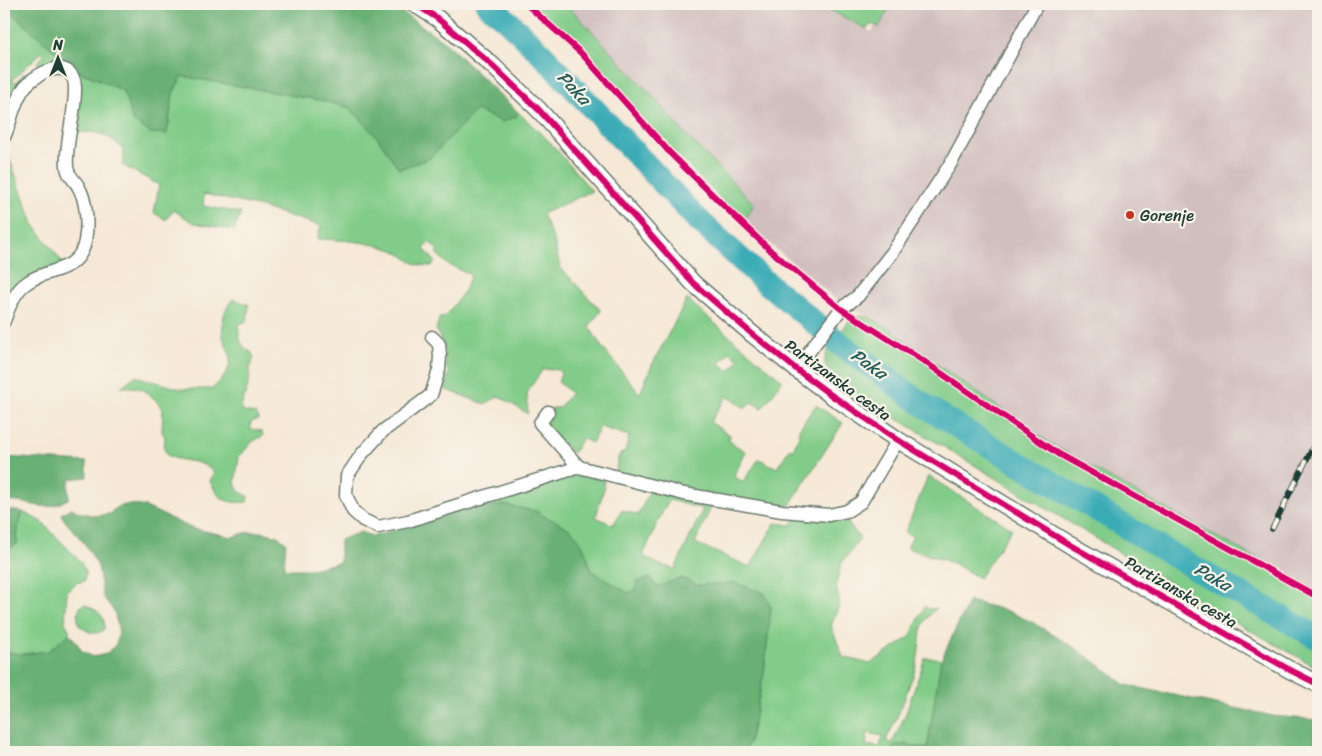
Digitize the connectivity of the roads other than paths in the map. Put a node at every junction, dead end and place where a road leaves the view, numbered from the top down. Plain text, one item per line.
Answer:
1 (415, 4) edge
2 (1037, 4) edge
3 (4, 137) edge
4 (4, 321) edge
5 (432, 337) dead end
6 (796, 369) junction
7 (548, 412) dead end
8 (898, 440) junction
9 (579, 467) junction
10 (1318, 684) edge

1 - 6 main road, Partizanska cesta
2 - 6 street
3 - 4 street
5 - 9 street
6 - 8 main road, Partizanska cesta
7 - 9 street
8 - 9 street, Partizanska cesta
8 - 10 main road, Partizanska cesta

